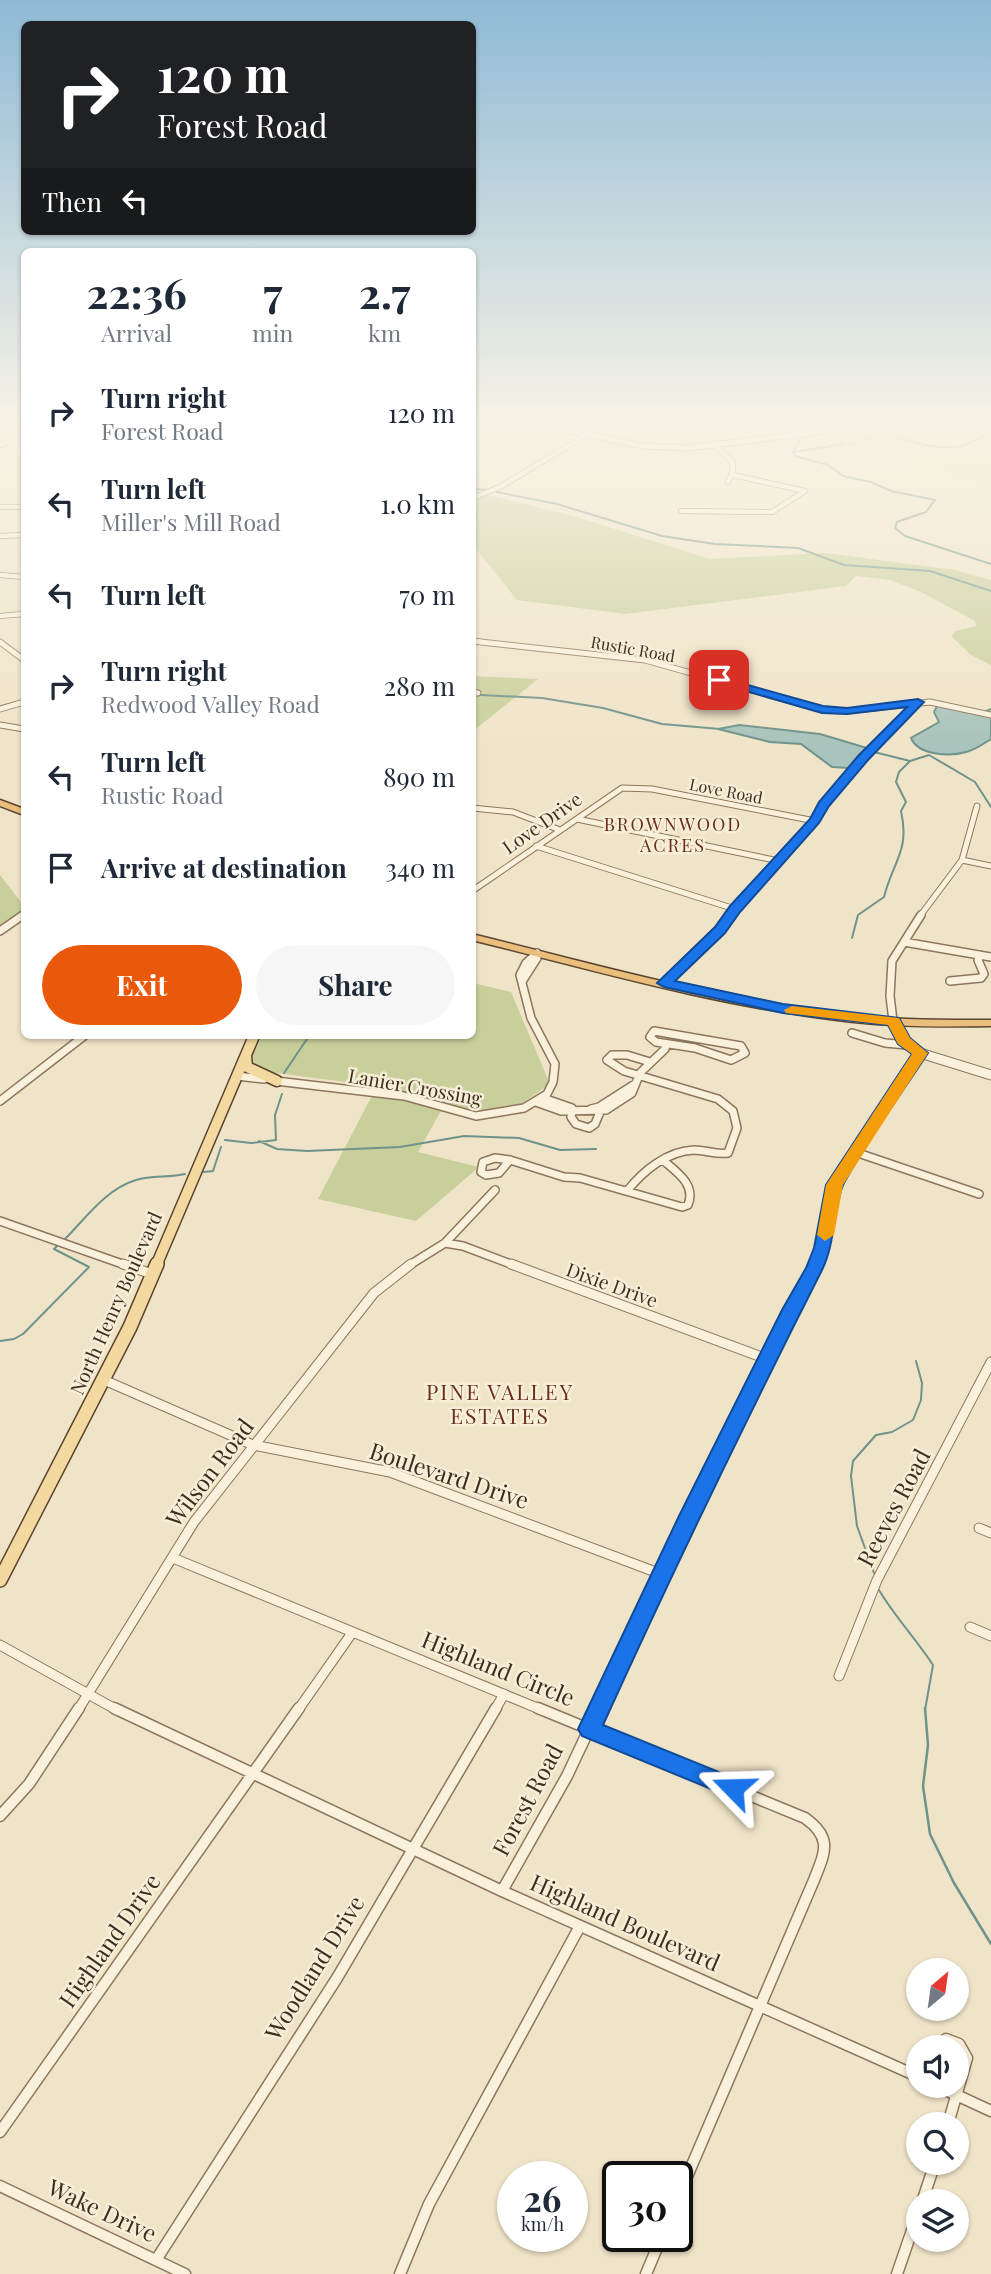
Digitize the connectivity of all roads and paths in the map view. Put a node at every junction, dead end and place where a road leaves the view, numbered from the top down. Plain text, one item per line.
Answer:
1 (21, 535) edge
2 (0, 536) edge
3 (0, 575) edge
4 (21, 577) edge
5 (21, 614) edge
6 (0, 616) edge
7 (476, 641) edge
8 (0, 642) edge
9 (21, 658) edge
10 (918, 702) junction
11 (21, 703) edge
12 (0, 709) edge
13 (991, 715) edge
14 (0, 725) edge
15 (21, 728) edge
16 (632, 787) joint
17 (0, 803) edge
18 (976, 806) dead end
19 (476, 808) edge
20 (21, 811) edge
21 (577, 819) junction
22 (815, 821) junction
23 (560, 830) junction
24 (536, 846) junction
25 (962, 860) junction
26 (779, 861) junction
27 (991, 866) edge
28 (476, 888) edge
29 (735, 909) junction
30 (21, 916) edge
31 (0, 931) edge
32 (476, 938) edge
33 (904, 942) junction
34 (537, 953) junction
35 (980, 955) junction
36 (991, 957) edge
37 (565, 960) junction
38 (532, 965) junction
39 (523, 980) junction
40 (950, 981) dead end
41 (664, 983) junction
42 (893, 1021) junction
43 (991, 1023) edge
44 (852, 1032) dead end
45 (80, 1039) edge
46 (253, 1039) edge
47 (666, 1044) junction
48 (908, 1045) junction
49 (920, 1053) junction
50 (246, 1056) junction
51 (650, 1062) junction
52 (991, 1075) edge
53 (236, 1077) junction
54 (637, 1080) junction
55 (277, 1081) junction
56 (540, 1100) junction
57 (0, 1101) edge
58 (572, 1112) junction
59 (600, 1112) junction
60 (855, 1152) junction
61 (511, 1160) dead end
62 (664, 1161) junction
63 (495, 1189) dead end
64 (627, 1191) junction
65 (979, 1194) dead end
66 (0, 1221) edge
67 (445, 1243) junction
68 (152, 1274) junction
69 (767, 1359) junction
70 (991, 1362) edge
71 (104, 1380) junction
72 (253, 1445) junction
73 (979, 1528) dead end
74 (991, 1533) edge
75 (173, 1558) junction
76 (661, 1574) junction
77 (0, 1580) edge
78 (971, 1627) dead end
79 (352, 1633) junction
80 (991, 1636) edge
81 (0, 1645) edge
82 (839, 1676) dead end
83 (504, 1694) junction
84 (88, 1695) junction
85 (590, 1729) junction
86 (253, 1772) junction
87 (0, 1816) edge
88 (411, 1849) junction
89 (502, 1891) junction
90 (580, 1926) junction
91 (761, 2004) junction
92 (906, 2071) edge
93 (962, 2098) edge
94 (991, 2111) edge
95 (0, 2132) edge
96 (693, 2163) edge
97 (0, 2186) edge
98 (906, 2248) edge
99 (655, 2252) edge
100 (156, 2260) junction
101 (185, 2274) edge
102 (400, 2274) edge
103 (646, 2274) edge
104 (897, 2274) edge

1 - 2 street
3 - 4 street
5 - 6 street
7 - 10 street, Rustic Road
8 - 9 street
10 - 13 street, Rustic Road
10 - 22 street
11 - 12 street
14 - 15 street
16 - 21 street, Love Drive
16 - 22 street, Love Road
17 - 20 highway
18 - 25 street
19 - 23 street
21 - 23 street, Love Drive
21 - 26 street
22 - 26 street
23 - 24 street, Love Drive
24 - 28 street, Love Drive
24 - 29 street
25 - 27 street
25 - 33 street
26 - 29 street
29 - 41 street
30 - 31 street
32 - 34 highway
33 - 35 street
33 - 42 street
34 - 37 highway
34 - 38 street
34 - 39 street
35 - 36 street
35 - 40 street
37 - 38 highway
37 - 41 highway
38 - 39 street
39 - 56 street
41 - 42 highway
42 - 43 highway
42 - 48 street
44 - 48 street
45 - 57 street
46 - 50 main road, North Henry Boulevard
47 - 47 street
47 - 51 street
48 - 49 street
49 - 52 street
49 - 60 street, Forest Road
50 - 53 main road, North Henry Boulevard
50 - 55 main road
51 - 54 street
51 - 54 street
53 - 55 street, Lanier Crossing
53 - 68 main road, North Henry Boulevard
54 - 56 street
54 - 59 street
54 - 62 street
55 - 56 street, Lanier Crossing
56 - 58 street
58 - 59 street
58 - 59 street
60 - 65 street
60 - 69 street, Forest Road
61 - 64 street
62 - 64 street
62 - 64 street
63 - 67 street, Wilson Road
66 - 68 street
67 - 69 street, Dixie Drive
67 - 72 street, Wilson Road
68 - 71 main road, North Henry Boulevard
69 - 76 street, Forest Road
70 - 82 street, Reeves Road
71 - 72 street, Boulevard Drive
71 - 77 main road, North Henry Boulevard
72 - 75 street, Wilson Road
72 - 76 street, Boulevard Drive
73 - 74 street
75 - 79 street, Highland Circle
75 - 84 street, Wilson Road
76 - 85 street, Forest Road
78 - 80 street
79 - 83 street, Highland Circle
79 - 86 street, Highland Drive
81 - 84 street, Highland Boulevard
83 - 85 street, Highland Circle
83 - 88 street, Woodland Drive
84 - 86 street, Highland Boulevard
84 - 87 street, Wilson Road
85 - 89 street, Forest Road
85 - 91 street, Highland Circle
86 - 88 street, Highland Boulevard
86 - 95 street, Highland Drive
88 - 89 street, Highland Boulevard
88 - 100 street, Woodland Drive
89 - 90 street, Highland Boulevard
90 - 91 street, Highland Boulevard
90 - 102 street
91 - 92 street, Highland Boulevard
91 - 96 street, Highland Circle
93 - 94 street
97 - 100 street, Wake Drive
98 - 104 street
99 - 103 street
100 - 101 street, Wake Drive

